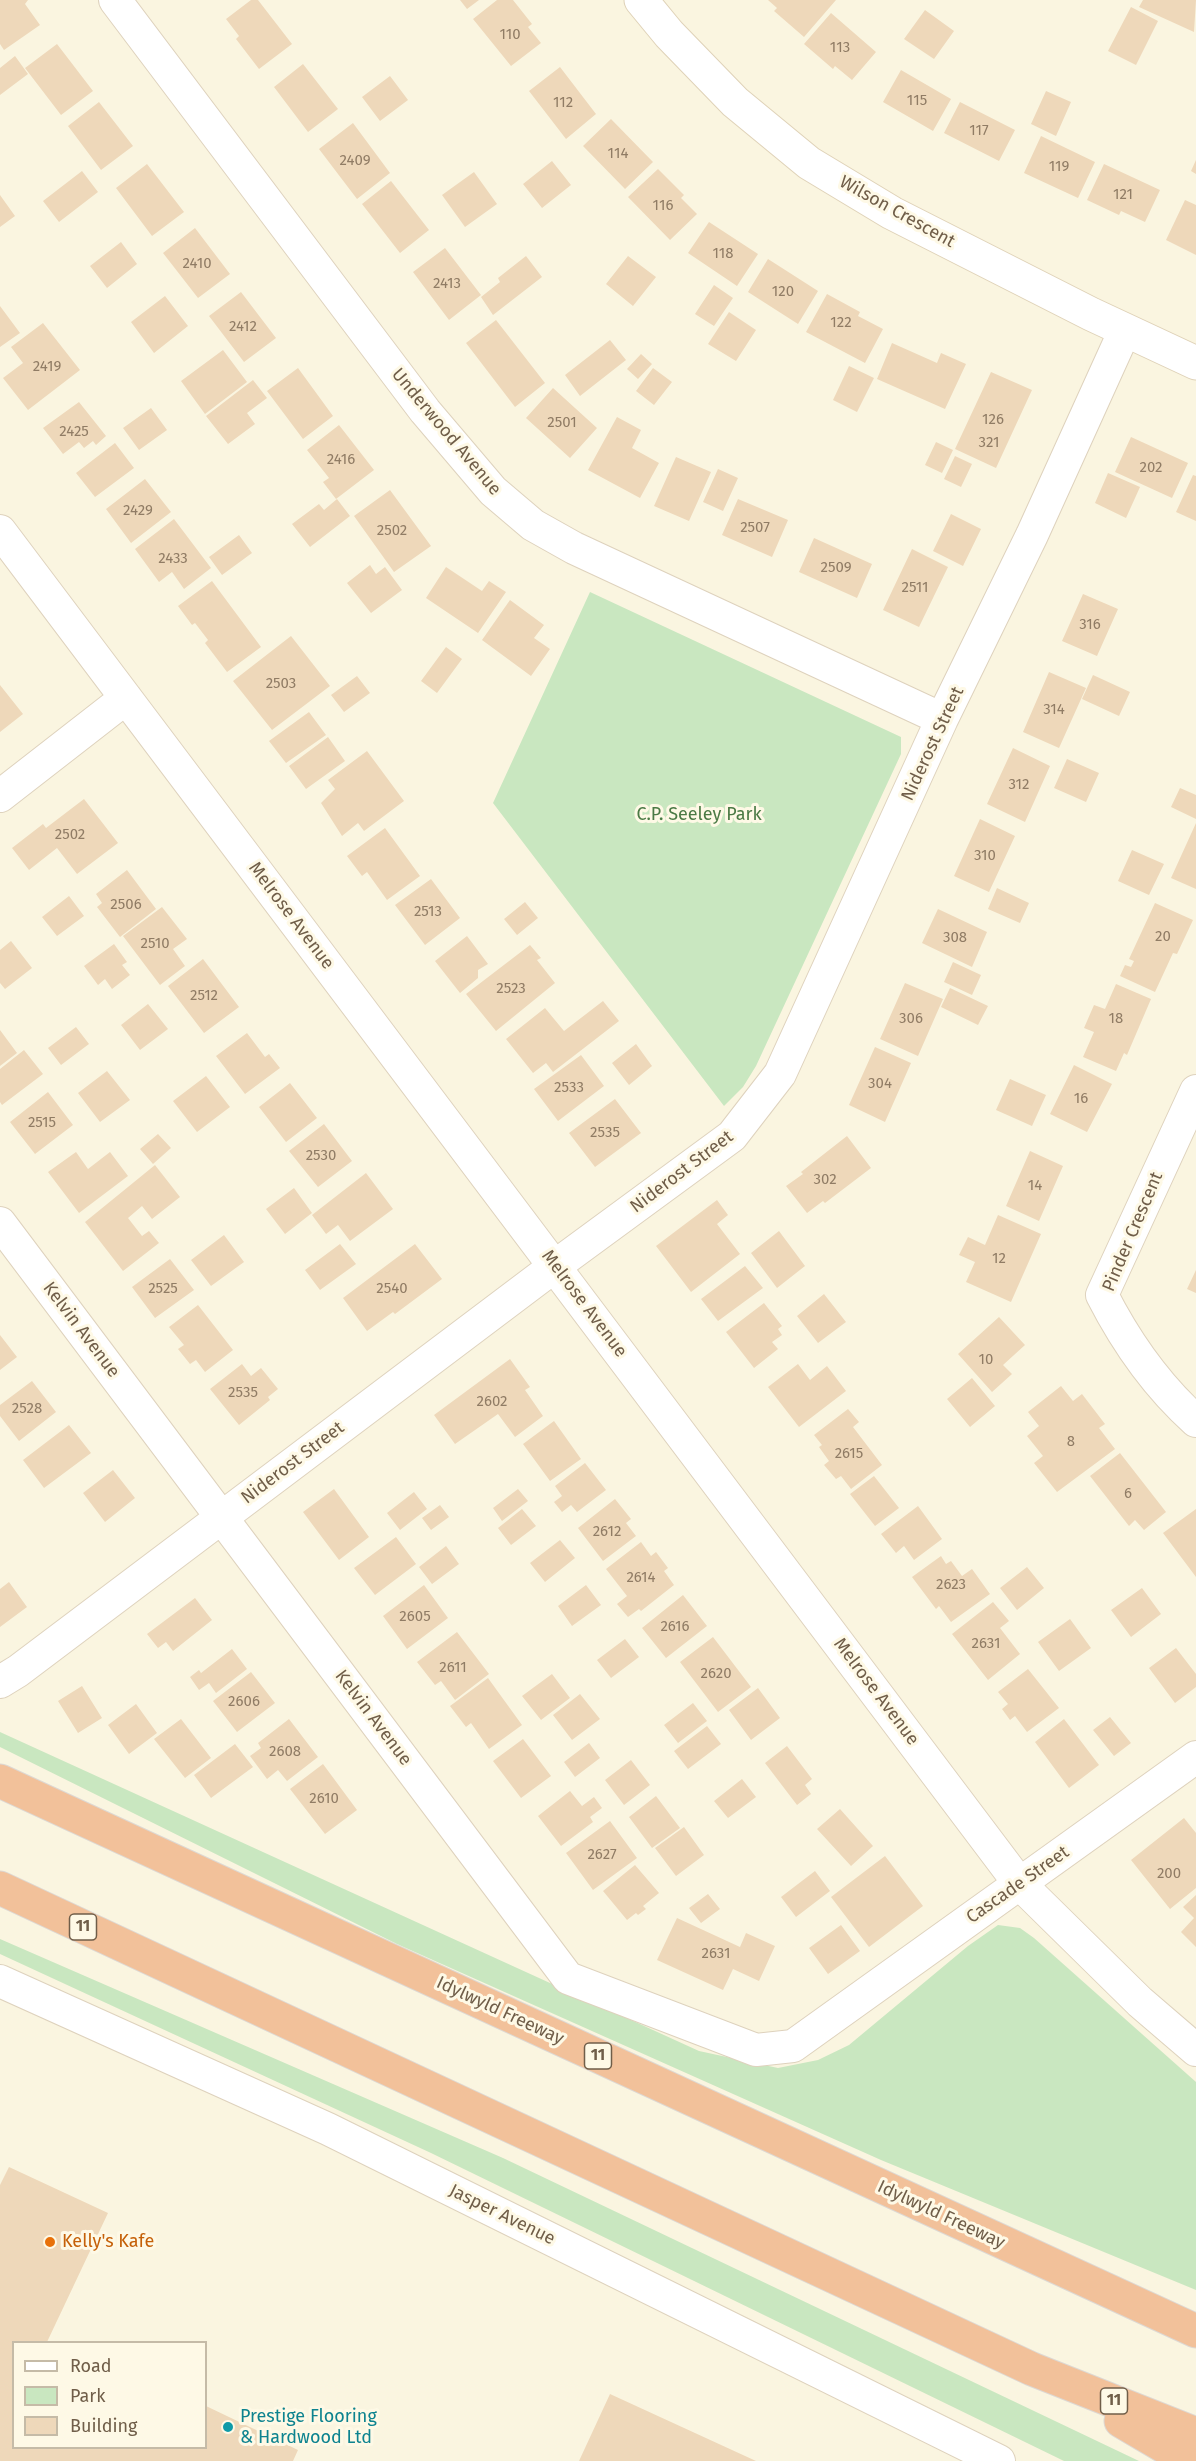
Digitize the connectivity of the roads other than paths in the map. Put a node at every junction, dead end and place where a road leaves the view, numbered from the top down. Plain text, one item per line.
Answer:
1 (115, 0) edge
2 (641, 0) edge
3 (1125, 330) junction
4 (1196, 363) edge
5 (0, 531) edge
6 (126, 698) junction
7 (942, 719) junction
8 (0, 796) edge
9 (1196, 1091) edge
10 (0, 1223) edge
11 (555, 1266) junction
12 (1196, 1421) edge
13 (222, 1516) junction
14 (0, 1682) edge
15 (1196, 1757) edge
16 (0, 1781) edge
17 (1019, 1882) junction
18 (0, 1888) edge
19 (0, 1981) edge
20 (840, 2014) joint
21 (1196, 2050) edge
22 (1196, 2331) edge
23 (1032, 2369) junction
24 (1196, 2434) edge
25 (999, 2461) edge
26 (1189, 2461) edge

1 - 7 street, Underwood Avenue
2 - 3 street, Wilson Crescent
3 - 4 street, Wilson Crescent
3 - 7 street, Niderost Street
5 - 6 street, Melrose Avenue
6 - 8 street
6 - 11 street, Melrose Avenue
7 - 11 street, Niderost Street
9 - 12 street, Pinder Crescent
10 - 13 street, Kelvin Avenue
11 - 13 street, Niderost Street
11 - 17 street, Melrose Avenue
13 - 14 street, Niderost Street
13 - 20 street, Kelvin Avenue
15 - 17 street, Cascade Street
16 - 22 highway, Idylwyld Freeway / 11
17 - 20 street, Cascade Street
17 - 21 street, Melrose Avenue
18 - 23 highway, 11
19 - 25 street, Jasper Avenue
23 - 24 highway, 11
23 - 26 highway

